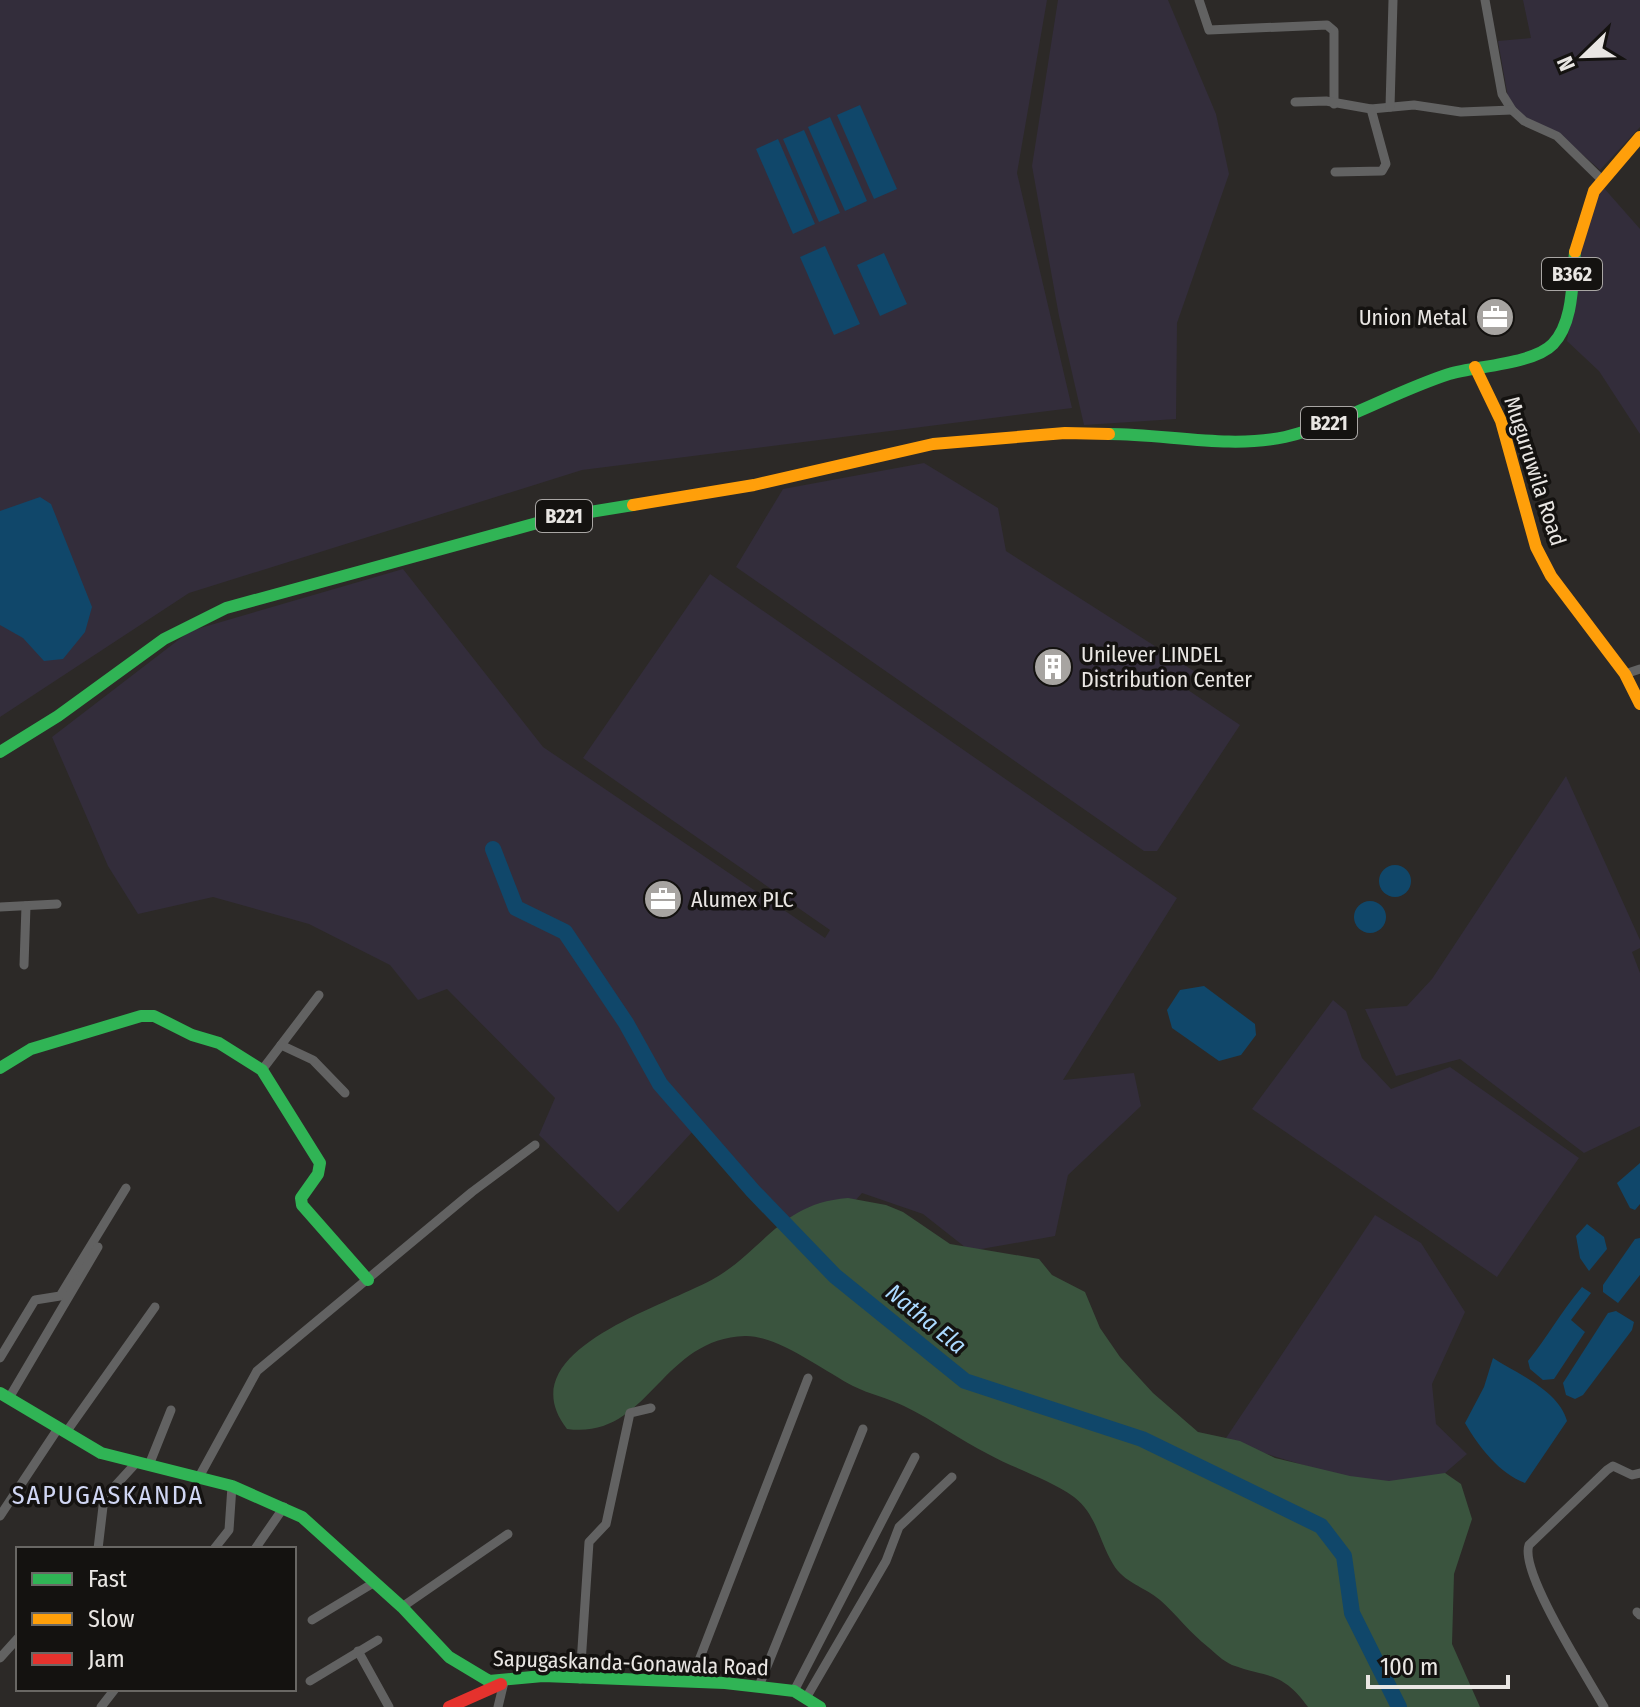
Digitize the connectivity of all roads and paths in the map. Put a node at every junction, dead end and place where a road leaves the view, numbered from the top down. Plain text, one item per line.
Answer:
1 (1199, 0) edge
2 (1393, 0) edge
3 (1485, 0) edge
4 (1295, 102) dead end
5 (1334, 104) junction
6 (1390, 107) junction
7 (1371, 109) junction
8 (1512, 110) junction
9 (1640, 137) edge
10 (1335, 172) dead end
11 (1602, 180) junction
12 (1475, 367) junction
13 (1640, 669) edge
14 (1625, 674) junction
15 (1640, 704) edge
16 (0, 752) edge
17 (57, 904) dead end
18 (26, 906) junction
19 (0, 907) edge
20 (24, 965) dead end
21 (319, 995) dead end
22 (281, 1045) junction
23 (0, 1068) edge
24 (262, 1070) junction
25 (345, 1093) dead end
26 (535, 1145) dead end
27 (126, 1188) dead end
28 (98, 1247) dead end
29 (368, 1280) junction
30 (155, 1307) dead end
31 (0, 1358) edge
32 (808, 1378) dead end
33 (4, 1395) edge
34 (651, 1408) dead end
35 (171, 1410) dead end
36 (63, 1429) junction
37 (863, 1429) dead end
38 (915, 1457) dead end
39 (143, 1464) junction
40 (1640, 1473) edge
41 (199, 1477) junction
42 (952, 1477) dead end
43 (232, 1486) junction
44 (284, 1507) junction
45 (0, 1516) edge
46 (508, 1534) dead end
47 (98, 1547) edge
48 (216, 1547) edge
49 (256, 1547) edge
50 (375, 1582) junction
51 (402, 1607) junction
52 (312, 1620) dead end
53 (16, 1640) edge
54 (378, 1640) dead end
55 (358, 1651) junction
56 (0, 1658) edge
57 (580, 1679) junction
58 (310, 1681) dead end
59 (691, 1681) junction
60 (504, 1682) junction
61 (759, 1686) junction
62 (113, 1691) edge
63 (794, 1691) junction
64 (806, 1698) junction
65 (101, 1707) edge
66 (389, 1707) edge
67 (449, 1707) edge
68 (498, 1707) edge
69 (820, 1707) edge
70 (1604, 1707) edge

1 - 5 street
2 - 6 street
3 - 8 street
4 - 5 street
5 - 7 street
6 - 7 street
6 - 8 street
7 - 10 street
8 - 11 street
9 - 11 street, B362
11 - 12 street, B362
12 - 14 street, Muguruwila Road
12 - 16 street, B221
13 - 14 street
14 - 15 street, Muguruwila Road
17 - 18 street
18 - 19 street
18 - 20 street
21 - 22 street
22 - 24 street
22 - 25 street
23 - 24 street
24 - 29 street
26 - 29 street
27 - 31 street
28 - 33 street
29 - 41 street
30 - 36 street
32 - 59 street
33 - 36 street, Sapugaskanda-Gonawala Road
34 - 57 street
35 - 39 street
36 - 39 street, Sapugaskanda-Gonawala Road
36 - 45 street
37 - 61 street
38 - 63 street
39 - 41 street, Sapugaskanda-Gonawala Road
39 - 47 street
40 - 70 street
41 - 43 street, Sapugaskanda-Gonawala Road
42 - 64 street
43 - 44 street, Sapugaskanda-Gonawala Road
43 - 48 street
44 - 49 street
44 - 50 street, Sapugaskanda-Gonawala Road
46 - 51 street
50 - 51 street, Sapugaskanda-Gonawala Road
50 - 52 street
51 - 60 street, Sapugaskanda-Gonawala Road
53 - 56 street
54 - 55 street
55 - 58 street
55 - 66 street
57 - 59 street, Sapugaskanda-Gonawala Road
57 - 60 street, Sapugaskanda-Gonawala Road
59 - 61 street, Sapugaskanda-Gonawala Road
60 - 67 street
60 - 68 street
61 - 63 street, Sapugaskanda-Gonawala Road
62 - 65 street
63 - 64 street, Sapugaskanda-Gonawala Road
64 - 69 street, Sapugaskanda-Gonawala Road

